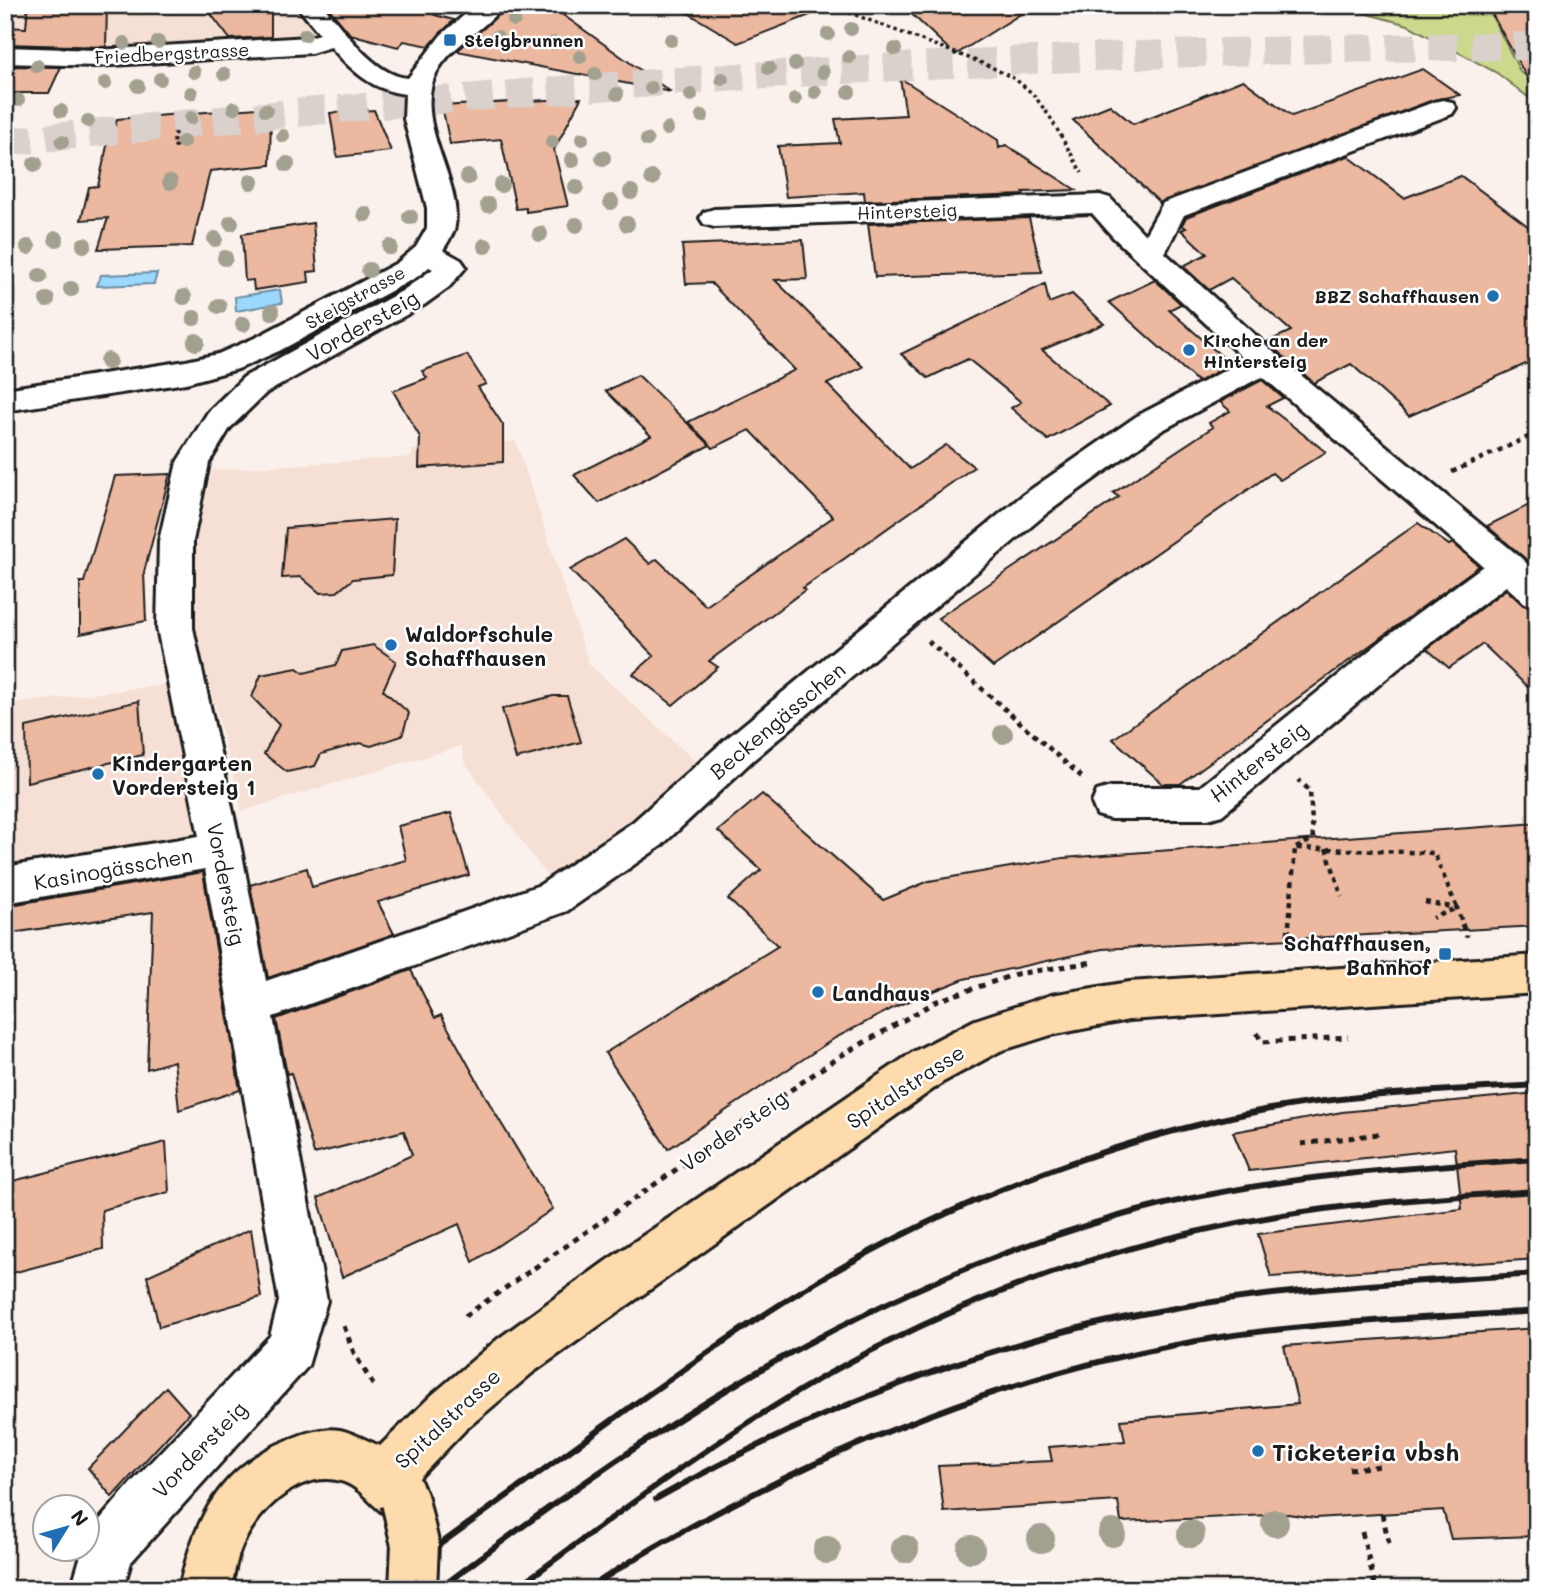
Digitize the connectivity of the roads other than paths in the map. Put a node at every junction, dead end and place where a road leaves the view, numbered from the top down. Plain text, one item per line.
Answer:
1 (308, 5) edge
2 (491, 5) edge
3 (338, 37) junction
4 (5, 55) edge
5 (418, 86) junction
6 (1443, 108) dead end
7 (714, 218) dead end
8 (428, 253) junction
9 (1149, 255) junction
10 (1268, 364) junction
11 (5, 400) edge
12 (1508, 566) junction
13 (1537, 593) edge
14 (1111, 803) road end
15 (222, 849) junction
16 (5, 885) edge
17 (1537, 974) edge
18 (250, 1006) junction
19 (396, 1489) junction
20 (97, 1589) edge
21 (205, 1589) edge
22 (413, 1589) edge

1 - 3 street
2 - 5 street
3 - 4 street, Friedbergstrasse
3 - 5 street
5 - 8 street, Steigstrasse
6 - 9 street
7 - 9 street, Hintersteig
8 - 11 street, Steigstrasse
8 - 15 street, Vordersteig
9 - 10 street
10 - 12 street
10 - 18 street, Beckengässchen
12 - 13 street
12 - 14 street, Hintersteig
15 - 16 street, Kasinogässchen
15 - 18 street, Vordersteig
17 - 19 main road, Spitalstrasse
18 - 20 street, Vordersteig
19 - 21 main road
19 - 22 main road, bridge

